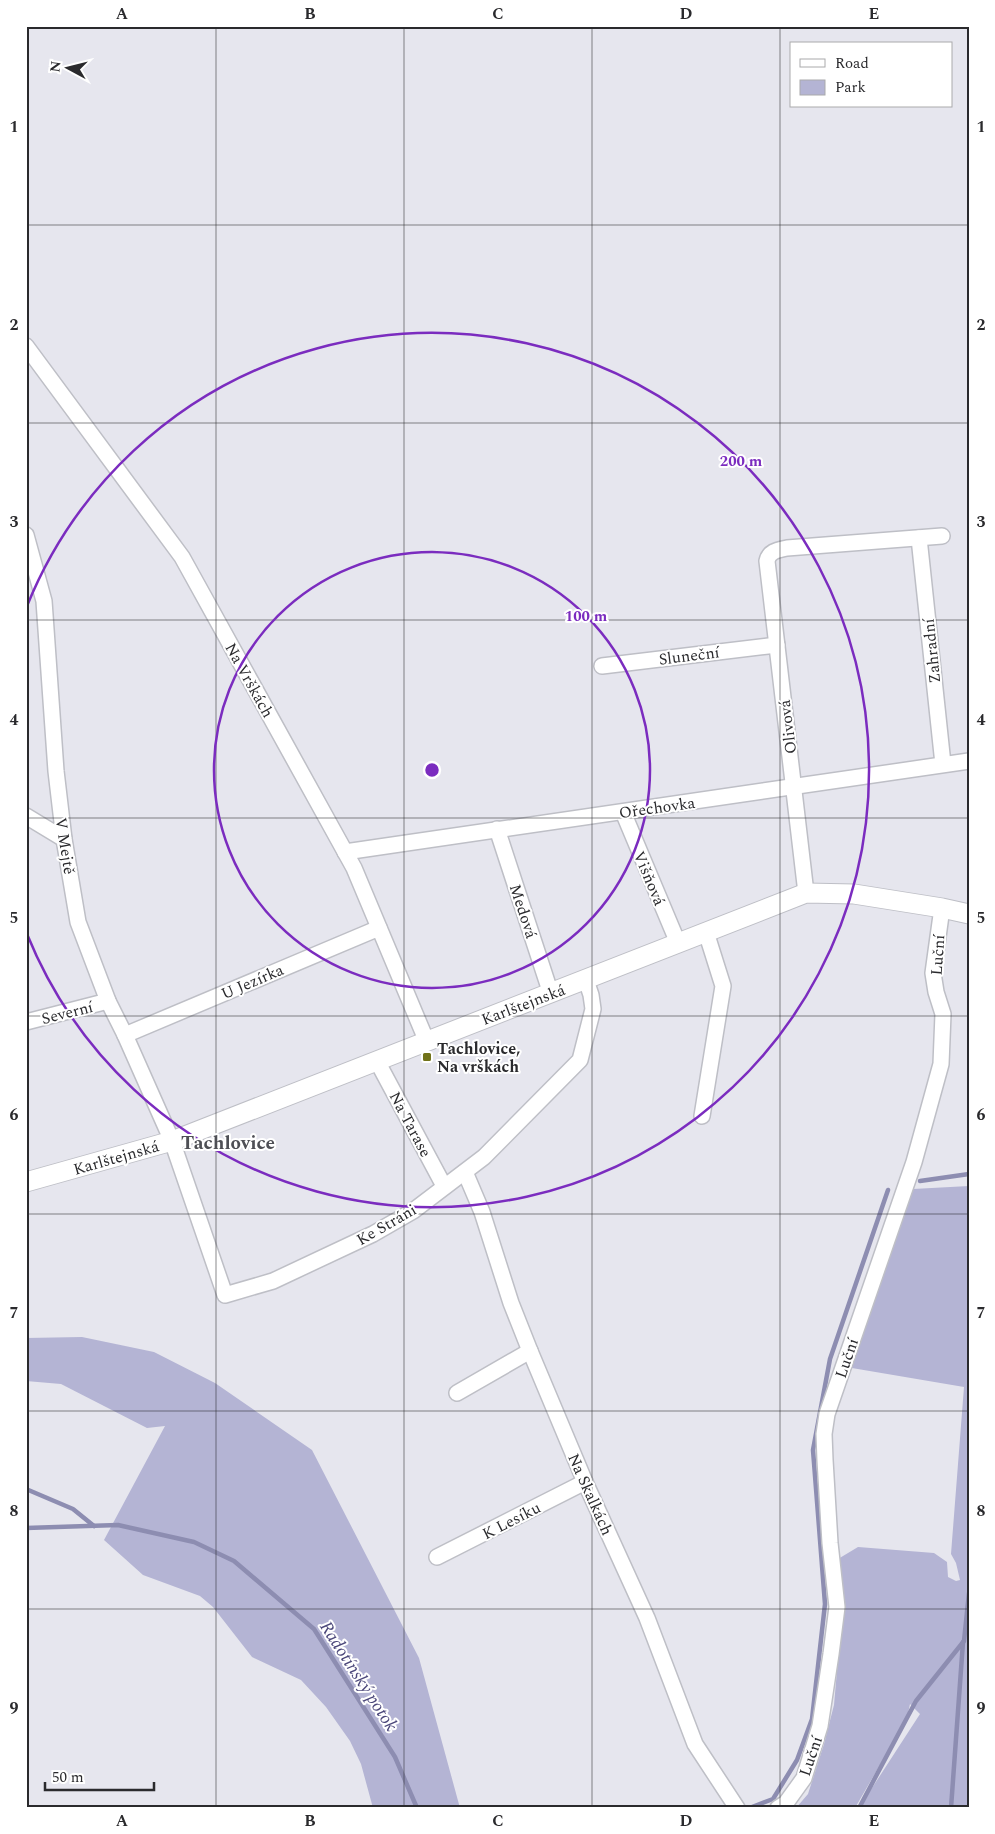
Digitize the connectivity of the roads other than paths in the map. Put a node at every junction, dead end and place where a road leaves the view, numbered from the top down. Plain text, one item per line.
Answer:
1 (26, 346) edge
2 (26, 370) edge
3 (44, 370) junction
4 (26, 534) edge
5 (942, 536) dead end
6 (919, 538) junction
7 (777, 645) junction
8 (602, 666) dead end
9 (969, 762) edge
10 (943, 764) junction
11 (794, 788) junction
12 (623, 812) junction
13 (26, 816) edge
14 (497, 829) junction
15 (64, 839) junction
16 (345, 852) junction
17 (806, 894) junction
18 (942, 908) junction
19 (969, 914) edge
20 (379, 928) junction
21 (706, 932) junction
22 (678, 944) junction
23 (586, 980) junction
24 (551, 994) junction
25 (108, 1001) junction
26 (26, 1022) edge
27 (126, 1035) junction
28 (427, 1042) junction
29 (377, 1061) junction
30 (702, 1116) dead end
31 (172, 1142) junction
32 (464, 1172) junction
33 (26, 1182) edge
34 (444, 1186) junction
35 (530, 1351) junction
36 (456, 1392) dead end
37 (585, 1482) junction
38 (437, 1557) dead end
39 (737, 1808) edge
40 (778, 1808) edge

1 - 3 street, Na Vrškách
2 - 3 street
3 - 16 street, Na Vrškách
4 - 15 street, V Mejtě
5 - 6 street
6 - 7 street, Olivová
6 - 10 street, Zahradní
7 - 8 street, Sluneční
7 - 11 street, Olivová
9 - 10 street, Ořechovka
10 - 11 street, Ořechovka
11 - 12 street, Ořechovka
11 - 17 street, Olivová
12 - 14 street, Ořechovka
12 - 22 street, Višňová
13 - 15 street
14 - 16 street, Ořechovka
14 - 24 street, Medová
15 - 25 street, V Mejtě
16 - 20 street, Na Vrškách
17 - 18 main road, Karlštejnská
17 - 21 main road, Karlštejnská
18 - 19 main road, Karlštejnská
18 - 40 street, Luční
20 - 27 street, U Jezírka
20 - 28 street, Na Vrškách
21 - 22 main road, Karlštejnská
21 - 30 street
22 - 23 main road, Karlštejnská
23 - 24 main road, Karlštejnská
23 - 32 street, Ke Stráni
24 - 28 main road, Karlštejnská
25 - 26 street, Severní
25 - 27 street, V Mejtě
27 - 31 street, V Mejtě
28 - 29 main road, Karlštejnská
29 - 31 main road, Karlštejnská
29 - 34 street, Na Tarase
31 - 33 main road, Karlštejnská
31 - 34 street, Ke Stráni
32 - 34 street, Ke Stráni
32 - 35 street, Na Skalkách
35 - 36 street
35 - 37 street, Na Skalkách
37 - 38 street, K Lesíku
37 - 39 street, Na Skalkách

